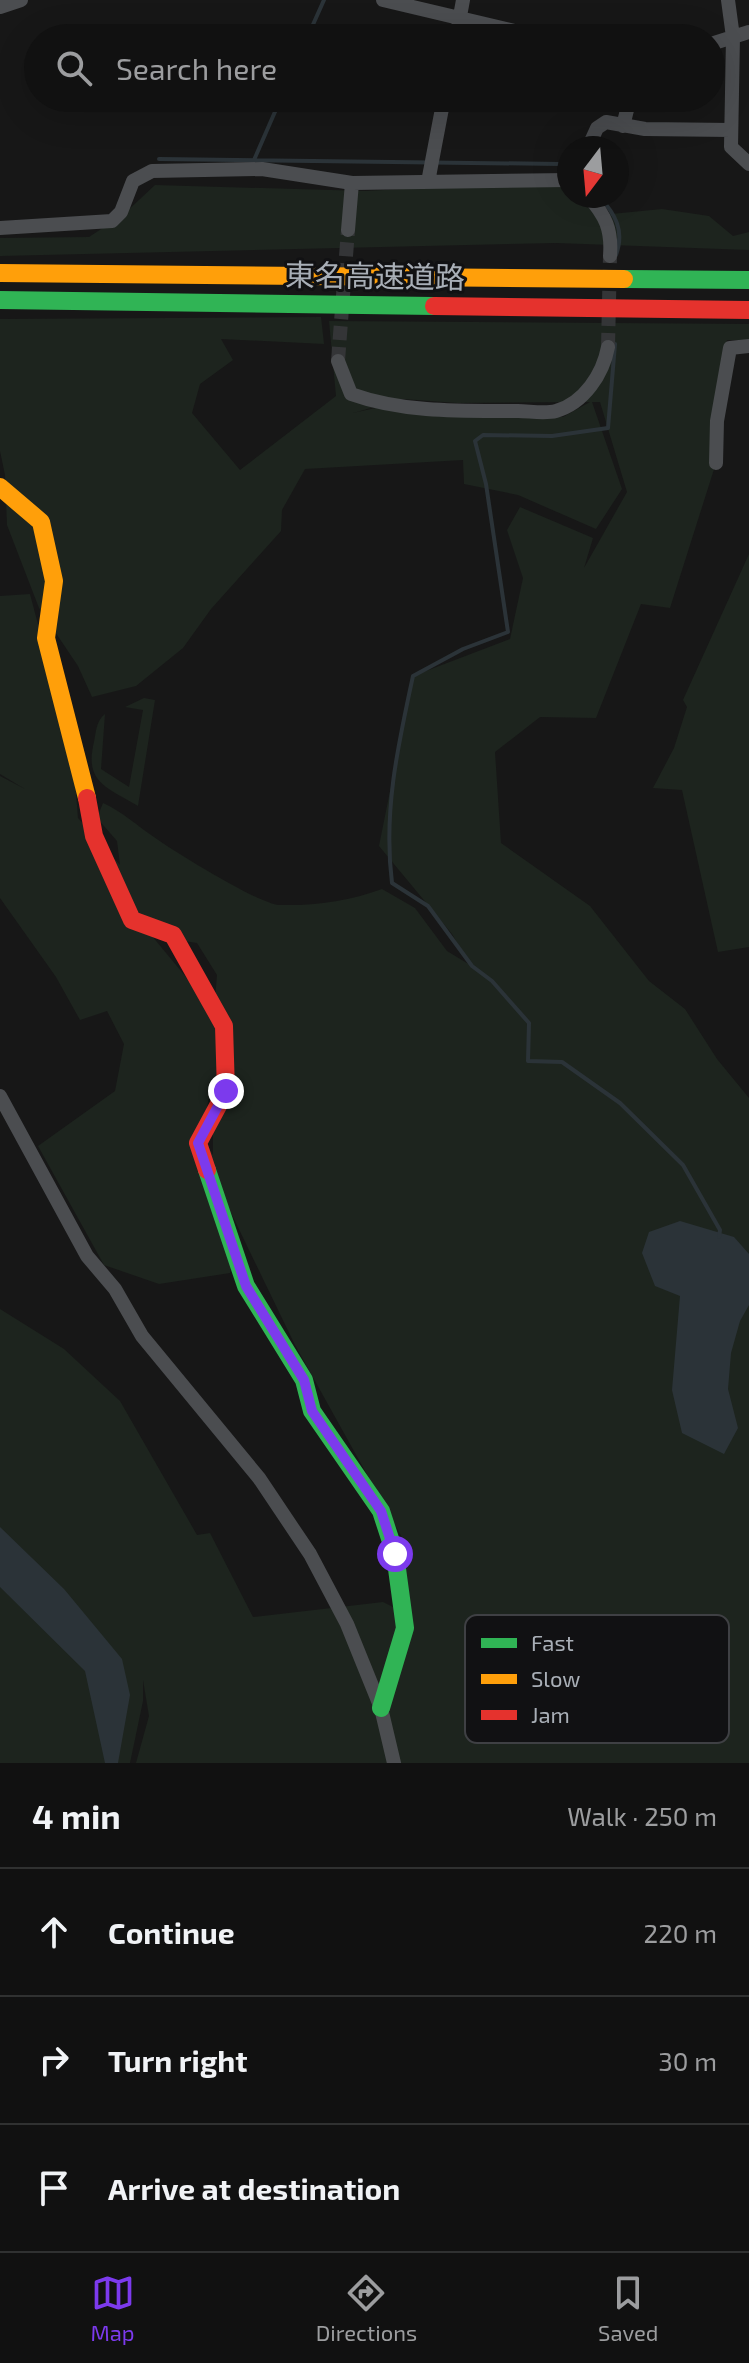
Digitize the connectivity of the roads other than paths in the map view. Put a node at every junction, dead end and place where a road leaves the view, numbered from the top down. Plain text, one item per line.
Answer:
1 (383, 0) edge
2 (463, 0) edge
3 (728, 0) edge
4 (460, 19) junction
5 (459, 24) edge
6 (482, 24) edge
7 (749, 32) edge
8 (733, 37) junction
9 (725, 40) edge
10 (441, 112) edge
11 (626, 112) edge
12 (623, 126) junction
13 (731, 130) junction
14 (593, 136) edge
15 (749, 164) edge
16 (557, 180) edge
17 (428, 182) junction
18 (352, 183) junction
19 (600, 208) edge
20 (0, 228) edge
21 (348, 230) tunnel mouth
22 (610, 256) tunnel mouth
23 (0, 273) edge
24 (749, 280) edge
25 (0, 300) edge
26 (749, 310) edge
27 (749, 346) edge
28 (608, 347) tunnel mouth
29 (338, 361) tunnel mouth
30 (716, 463) dead end
31 (0, 487) edge
32 (0, 1096) edge
33 (381, 1708) junction
34 (394, 1763) edge

1 - 4 street
2 - 4 street
3 - 8 street
4 - 5 street
4 - 6 street
7 - 8 street
8 - 9 street
8 - 13 street
10 - 17 street
11 - 12 street
12 - 13 street
12 - 14 street
13 - 15 street
16 - 17 street
17 - 18 street
18 - 20 street
18 - 21 street
19 - 22 street
23 - 24 main road, 東名高速道路
25 - 26 main road, 東名高速道路
27 - 30 street
28 - 29 street
31 - 33 main road
32 - 33 street
33 - 34 street

